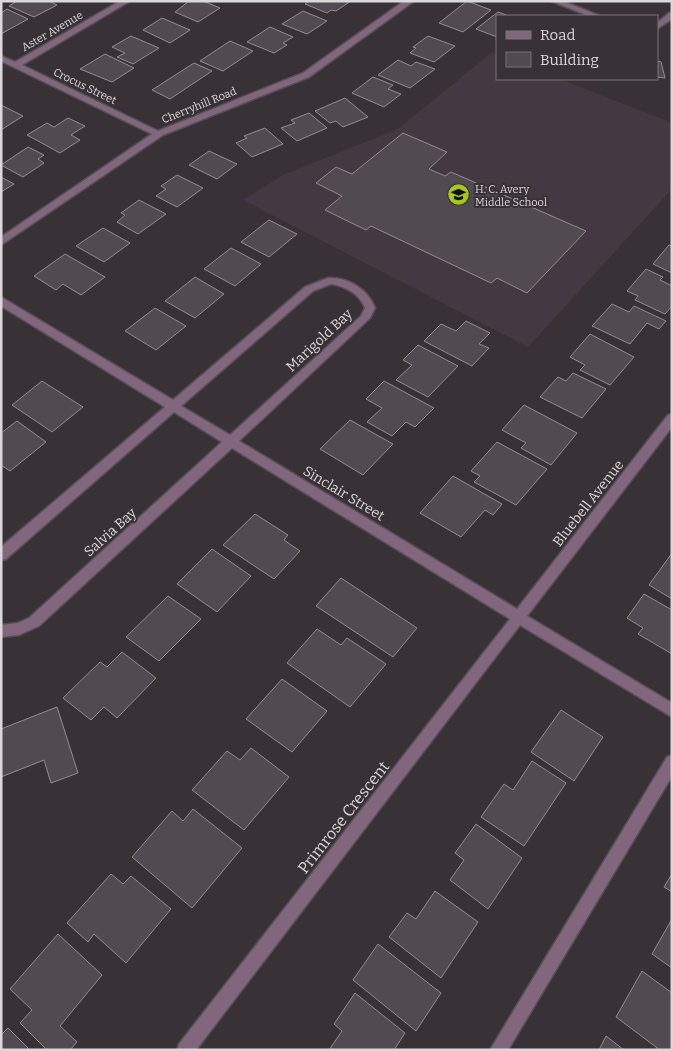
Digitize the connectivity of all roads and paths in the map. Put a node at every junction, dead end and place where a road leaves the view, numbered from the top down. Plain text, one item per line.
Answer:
1 (126, 1) edge
2 (410, 1) edge
3 (556, 1) edge
4 (593, 15) edge
5 (672, 16) edge
6 (658, 26) edge
7 (1, 58) edge
8 (16, 65) junction
9 (158, 134) junction
10 (1, 242) edge
11 (1, 301) edge
12 (174, 407) junction
13 (672, 418) edge
14 (231, 442) junction
15 (1, 555) edge
16 (523, 611) junction
17 (1, 631) edge
18 (672, 711) edge
19 (672, 762) edge
20 (185, 1050) edge
21 (498, 1050) edge

1 - 8 street, Aster Avenue
2 - 9 street, Cherryhill Road
3 - 4 street
5 - 6 street
7 - 8 street, Crocus Street
8 - 9 street, Crocus Street
9 - 10 street, Cherryhill Road
11 - 12 street, Sinclair Street
12 - 14 street, Sinclair Street
12 - 14 street, Marigold Bay
12 - 15 street
13 - 16 street, Bluebell Avenue
14 - 16 street, Sinclair Street
14 - 17 street, Salvia Bay
16 - 18 street, Sinclair Street
16 - 20 street, Primrose Crescent
19 - 21 street

